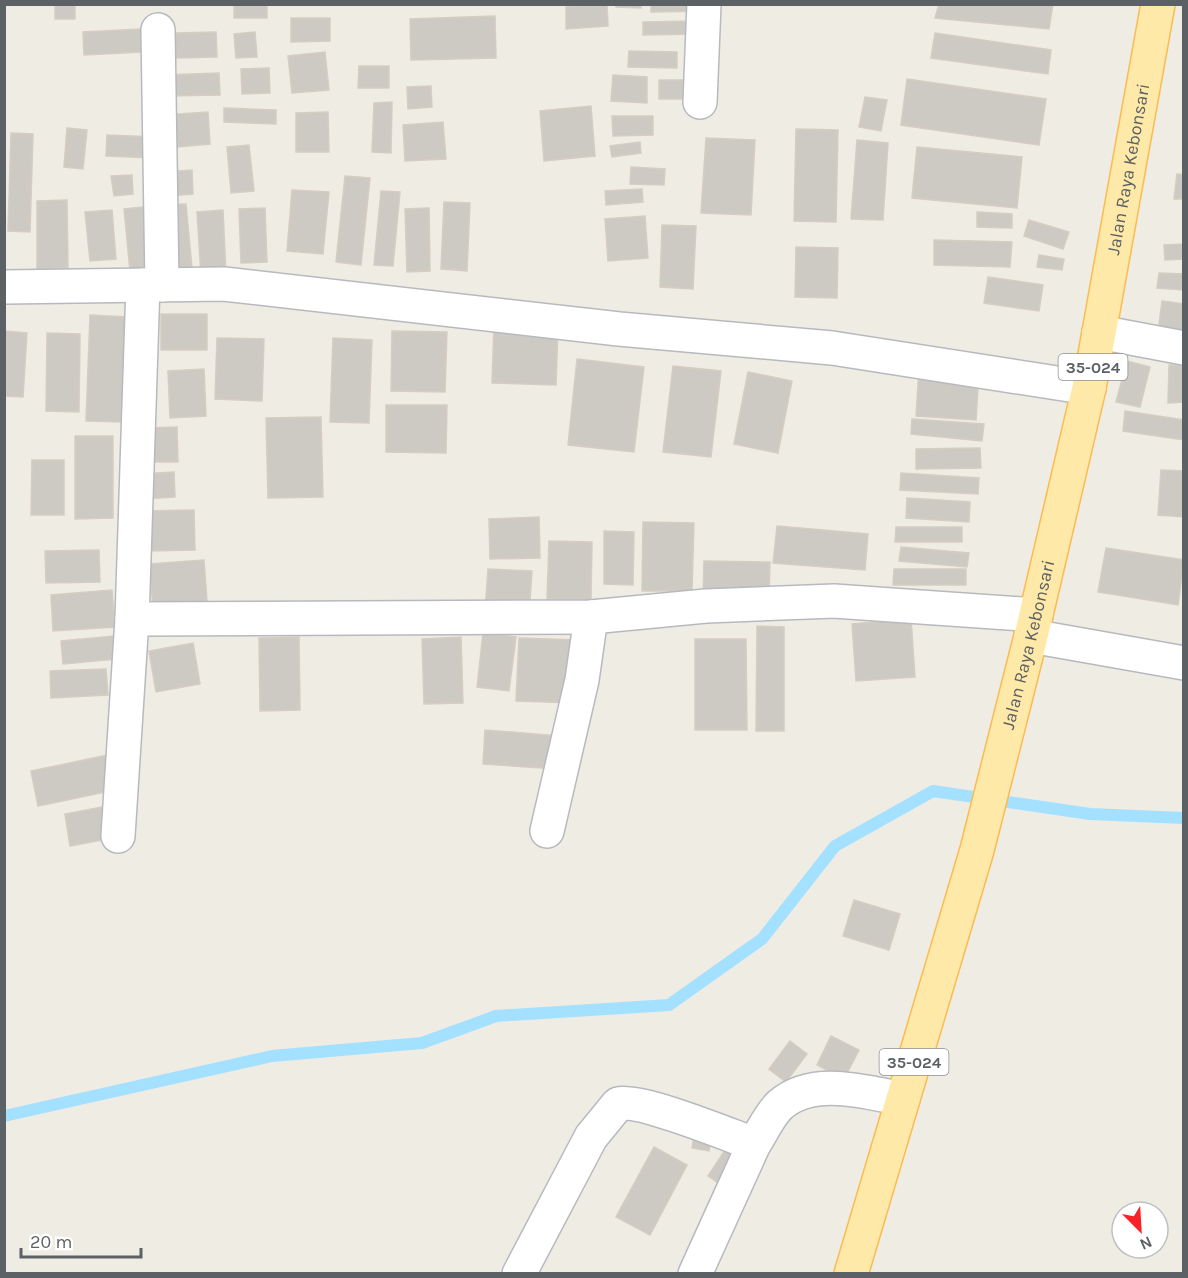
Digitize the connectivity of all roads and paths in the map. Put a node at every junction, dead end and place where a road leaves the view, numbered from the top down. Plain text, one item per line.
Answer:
1 (704, 4) edge
2 (1158, 4) edge
3 (158, 30) dead end
4 (700, 102) dead end
5 (152, 285) junction
6 (4, 287) edge
7 (1099, 332) junction
8 (1184, 348) edge
9 (1089, 388) junction
10 (591, 617) junction
11 (132, 619) junction
12 (1033, 626) junction
13 (1184, 663) edge
14 (547, 831) dead end
15 (118, 836) dead end
16 (903, 1099) junction
17 (754, 1144) junction
18 (519, 1274) edge
19 (695, 1274) edge
20 (851, 1274) edge

1 - 4 street
2 - 7 main road, Jalan Raya Kebonsari / 35-024
3 - 5 street
5 - 6 street
5 - 9 street
5 - 11 street
7 - 8 street
7 - 9 main road, Jalan Raya Kebonsari / 35-024
9 - 12 main road, Jalan Raya Kebonsari / 35-024
10 - 11 street
10 - 12 street
10 - 14 street
11 - 15 street
12 - 13 street
12 - 16 main road, Jalan Raya Kebonsari / 35-024
16 - 17 street
16 - 20 main road, Jalan Raya Kebonsari / 35-024
17 - 18 street
17 - 19 street

